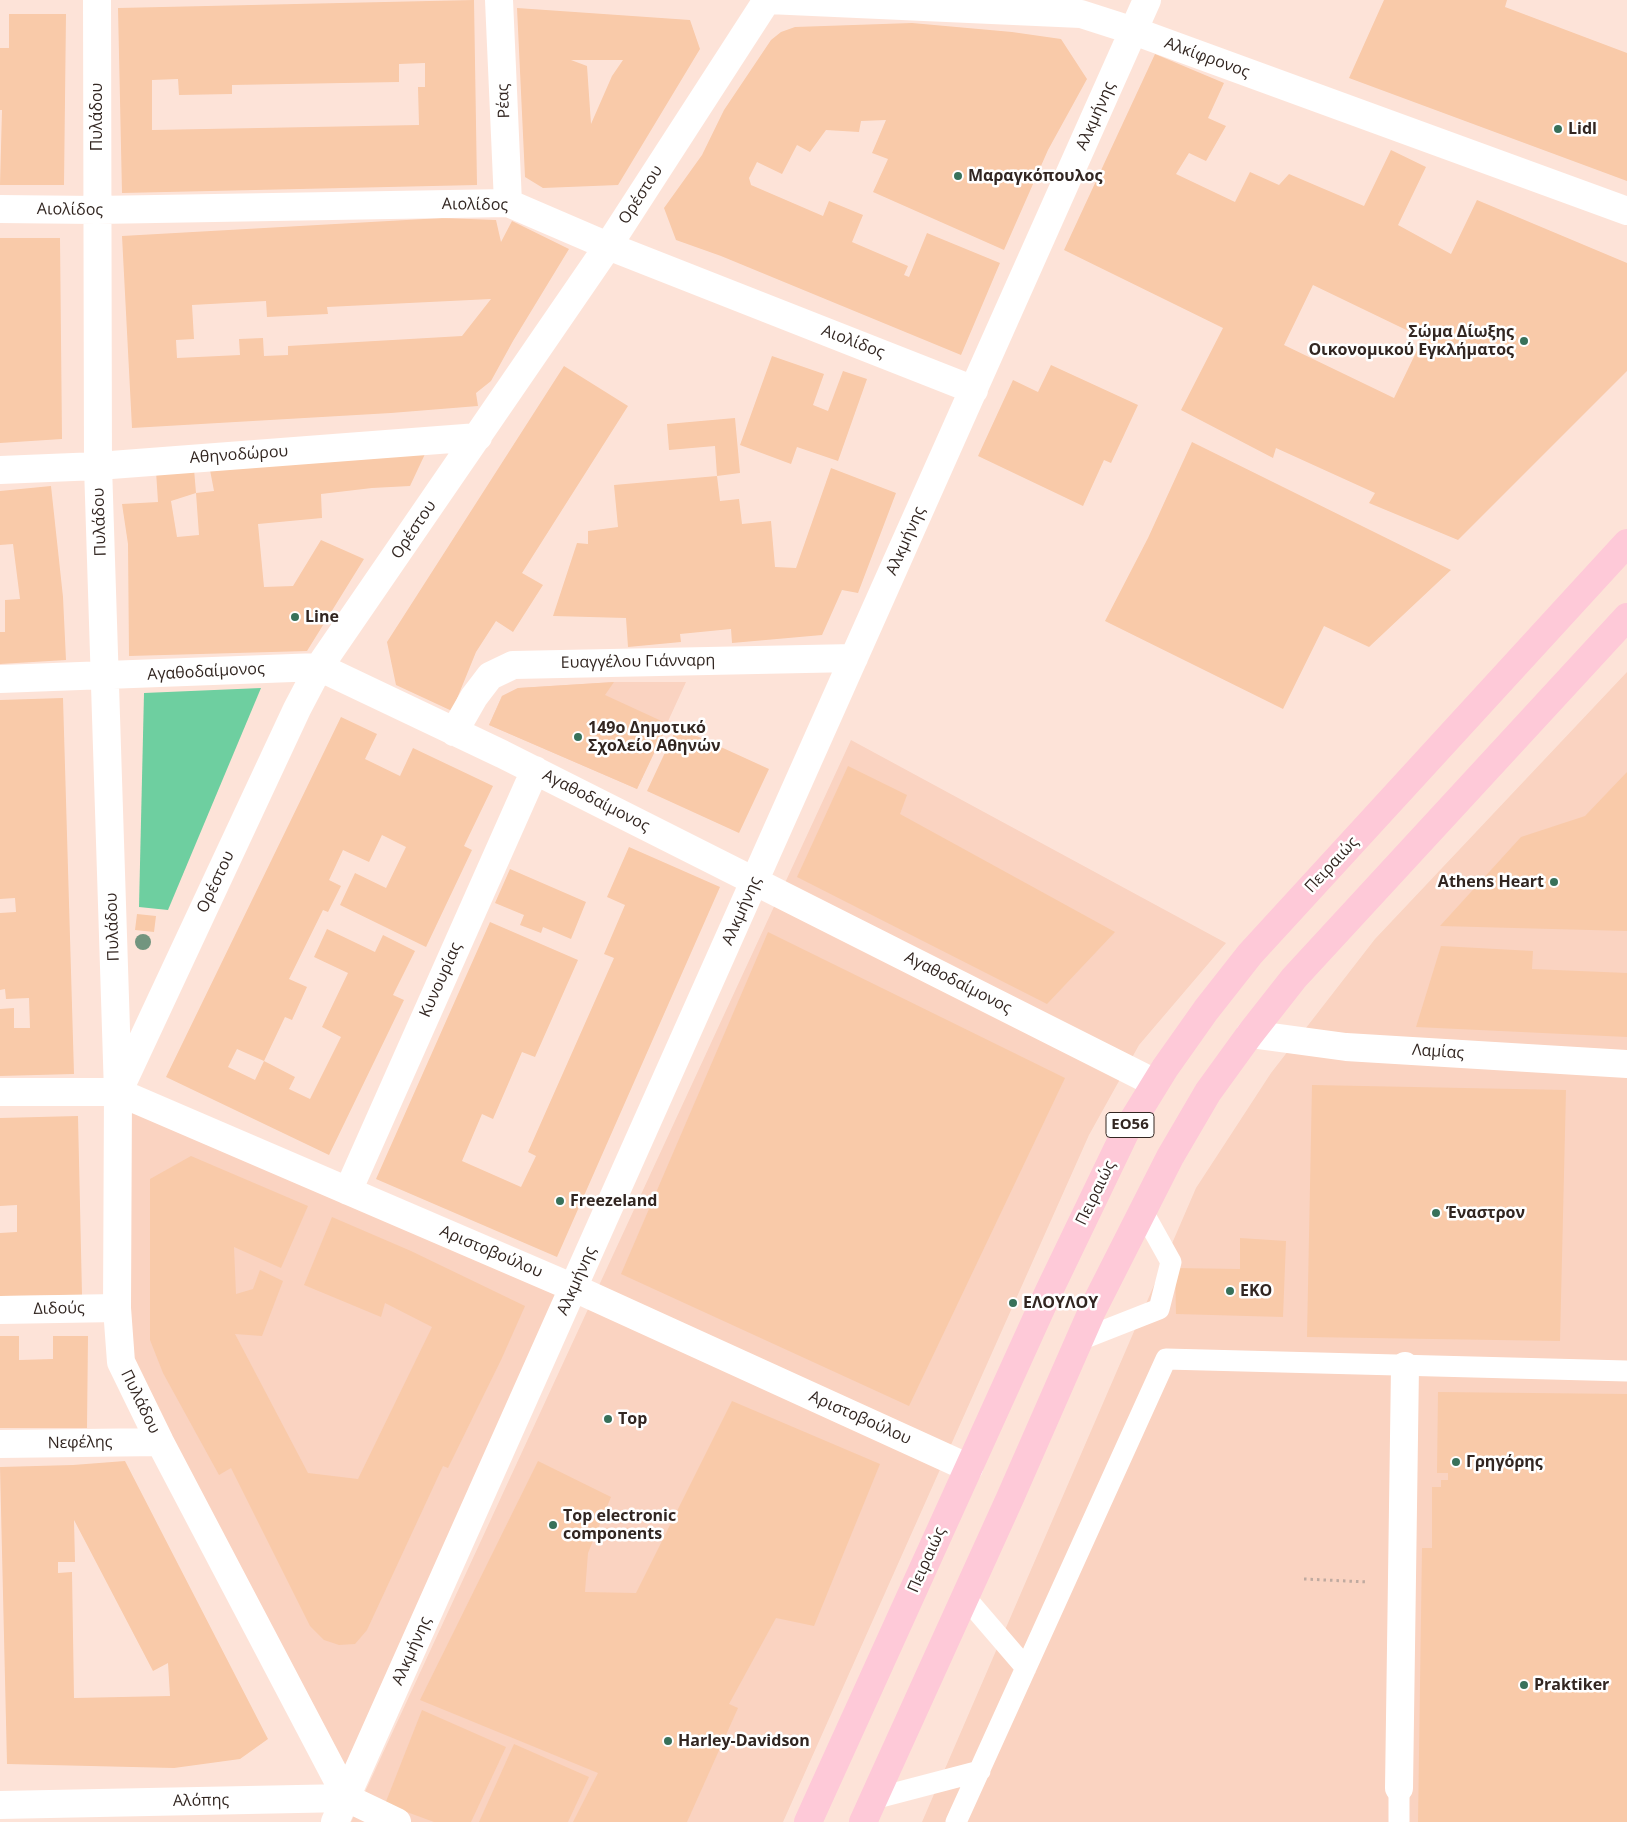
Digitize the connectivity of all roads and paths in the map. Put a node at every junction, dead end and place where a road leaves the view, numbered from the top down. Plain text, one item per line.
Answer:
1 (97, 0) edge
2 (500, 0) edge
3 (768, 0) edge
4 (1147, 0) edge
5 (1134, 30) junction
6 (508, 203) junction
7 (0, 208) edge
8 (98, 210) junction
9 (1627, 211) edge
10 (608, 246) junction
11 (974, 390) junction
12 (478, 437) junction
13 (98, 466) junction
14 (0, 470) edge
15 (1627, 543) edge
16 (1627, 617) edge
17 (854, 658) junction
18 (319, 667) junction
19 (104, 677) junction
20 (0, 679) edge
21 (454, 732) junction
22 (535, 770) junction
23 (756, 880) junction
24 (1250, 1034) junction
25 (1627, 1064) edge
26 (1155, 1083) junction
27 (0, 1092) edge
28 (118, 1092) junction
29 (348, 1191) junction
30 (1142, 1210) junction
31 (574, 1288) junction
32 (117, 1308) junction
33 (0, 1310) edge
34 (1080, 1340) junction
35 (1405, 1366) junction
36 (1627, 1371) edge
37 (160, 1442) junction
38 (0, 1444) edge
39 (969, 1468) junction
40 (1304, 1579) dead end
41 (1402, 1583) junction
42 (965, 1597) junction
43 (1026, 1668) junction
44 (980, 1770) junction
45 (1399, 1788) joint
46 (0, 1805) edge
47 (341, 1810) edge
48 (868, 1810) edge
49 (397, 1822) edge
50 (808, 1822) edge
51 (956, 1822) edge
52 (1399, 1822) edge

1 - 8 street, Πυλάδου
2 - 6 street, Ρέας
3 - 5 street, Αλκίφρονος
3 - 10 street, Ορέστου
4 - 5 street, Αλκμήνης
5 - 9 street, Αλκίφρονος
5 - 11 street, Αλκμήνης
6 - 8 street, Αιολίδος
6 - 10 street, Αιολίδος
7 - 8 street, Αιολίδος
8 - 13 street, Πυλάδου
10 - 11 street, Αιολίδος
10 - 12 street, Ορέστου
11 - 17 street, Αλκμήνης
12 - 13 street, Αθηνοδώρου
12 - 18 street, Ορέστου
13 - 14 street, Αθηνοδώρου
13 - 19 street, Πυλάδου
15 - 26 main road, Πειραιώς / ΕΟ56
16 - 24 main road, ΕΟ56
17 - 21 street, Ευαγγέλου Γιάνναρη
17 - 23 street, Αλκμήνης
18 - 19 street, Αγαθοδαίμονος
18 - 21 street, Αγαθοδαίμονος
18 - 28 street, Ορέστου
19 - 20 street, Αγαθοδαίμονος
19 - 28 street, Πυλάδου
21 - 22 street, Αγαθοδαίμονος
22 - 23 street, Αγαθοδαίμονος
22 - 29 street, Κυνουρίας
23 - 26 street, Αγαθοδαίμονος
23 - 31 street, Αλκμήνης
24 - 25 street, Λαμίας
24 - 30 main road, ΕΟ56
26 - 39 main road, Πειραιώς / ΕΟ56
27 - 28 street, Αριστοβούλου
28 - 29 street, Αριστοβούλου
28 - 32 street, Πυλάδου
29 - 31 street, Αριστοβούλου
30 - 34 main road, ΕΟ56
30 - 34 lane
31 - 39 street, Αριστοβούλου
31 - 47 street, Αλκμήνης
32 - 33 street, Διδούς
32 - 37 street, Πυλάδου
34 - 42 main road, ΕΟ56
35 - 36 lane
35 - 41 street
35 - 43 lane
37 - 38 street, Νεφέλης
37 - 47 street, Πυλάδου
39 - 50 main road, Πειραιώς / ΕΟ56
40 - 41 path
41 - 45 street
42 - 43 lane
42 - 48 main road, ΕΟ56
43 - 44 lane
44 - 48 lane
44 - 51 lane
45 - 52 lane
46 - 47 street, Αλόπης
47 - 49 street, Αλόπης

